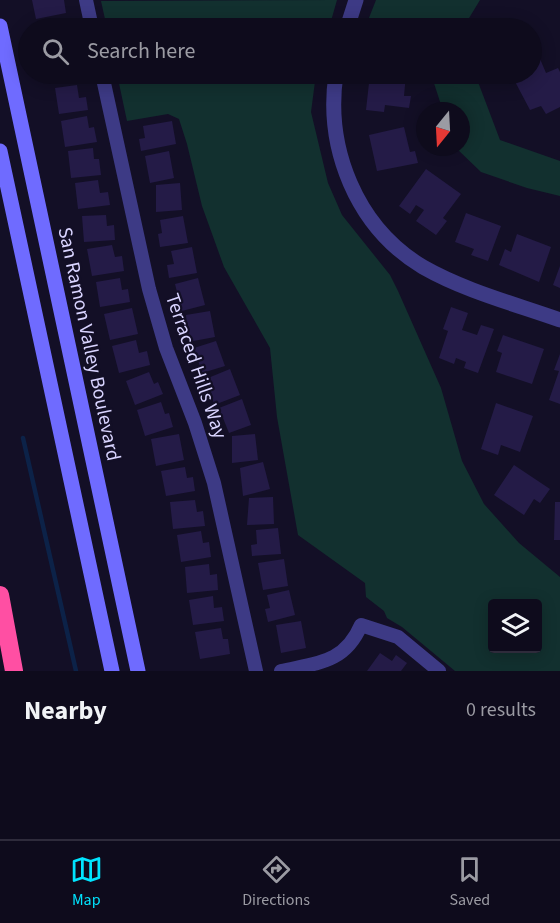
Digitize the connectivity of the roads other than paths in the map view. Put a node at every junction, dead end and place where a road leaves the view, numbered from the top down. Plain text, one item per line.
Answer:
1 (86, 0) edge
2 (356, 0) edge
3 (90, 18) edge
4 (350, 18) edge
5 (0, 26) edge
6 (104, 84) edge
7 (335, 84) edge
8 (0, 151) edge
9 (560, 320) edge
10 (0, 595) edge
11 (14, 671) edge
12 (112, 671) edge
13 (138, 671) edge
14 (256, 671) edge
15 (281, 671) edge
16 (439, 671) edge

1 - 3 street
2 - 4 street
5 - 13 main road, San Ramon Valley Boulevard
6 - 14 street, Terraced Hills Way
7 - 9 street
8 - 12 main road
10 - 11 highway
15 - 16 street

